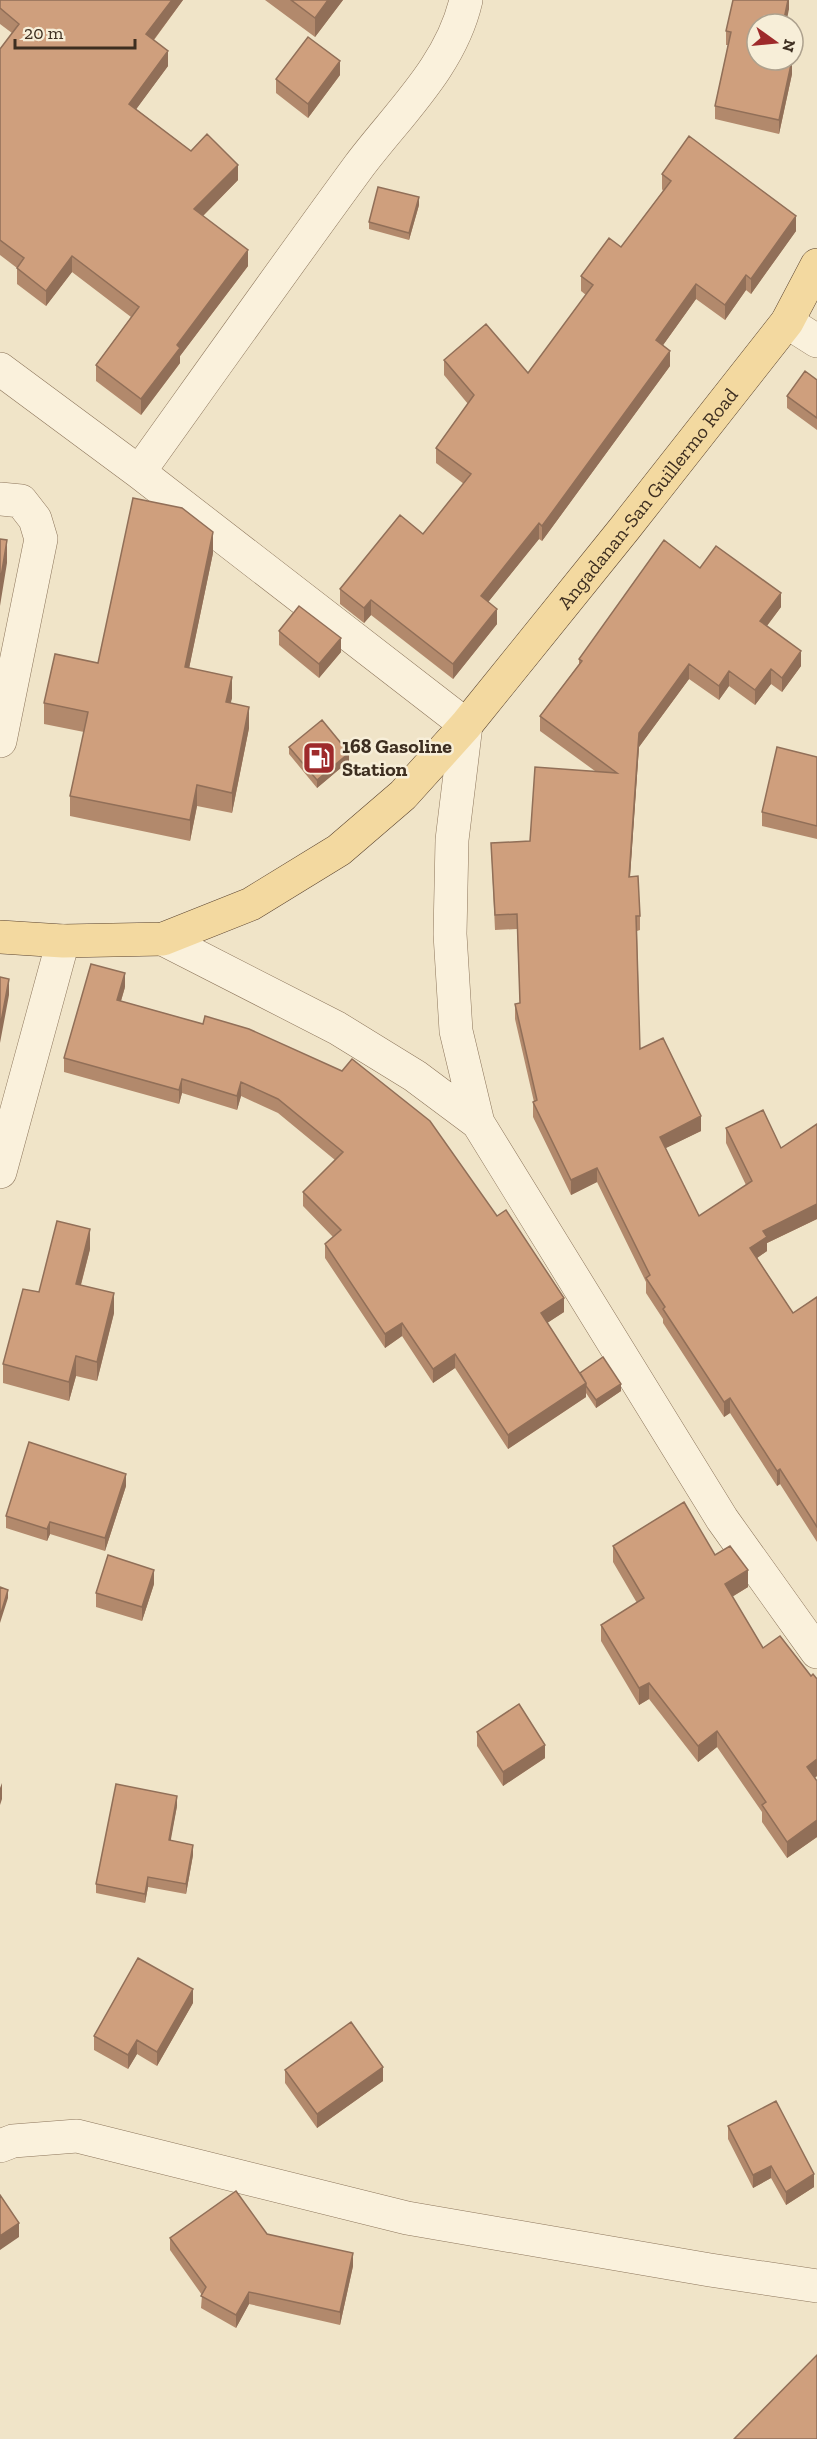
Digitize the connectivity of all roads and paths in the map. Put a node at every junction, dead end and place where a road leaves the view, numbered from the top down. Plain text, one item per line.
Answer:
1 (466, 0) edge
2 (817, 265) edge
3 (787, 322) junction
4 (817, 341) edge
5 (0, 369) edge
6 (139, 472) junction
7 (0, 499) edge
8 (466, 725) junction
9 (0, 741) edge
10 (0, 937) edge
11 (163, 939) junction
12 (63, 941) junction
13 (478, 1123) junction
14 (0, 1172) edge
15 (817, 1652) edge
16 (0, 2146) edge
17 (817, 2286) edge

1 - 6 street
2 - 3 main road, Angadanan-San Guillermo Road
3 - 4 street
3 - 8 main road, Angadanan-San Guillermo Road
5 - 6 street
6 - 8 street
7 - 9 street
8 - 11 main road, Angadanan-San Guillermo Road
8 - 13 street
10 - 12 main road
11 - 12 main road
11 - 13 street
12 - 14 street
13 - 15 street
16 - 17 street

